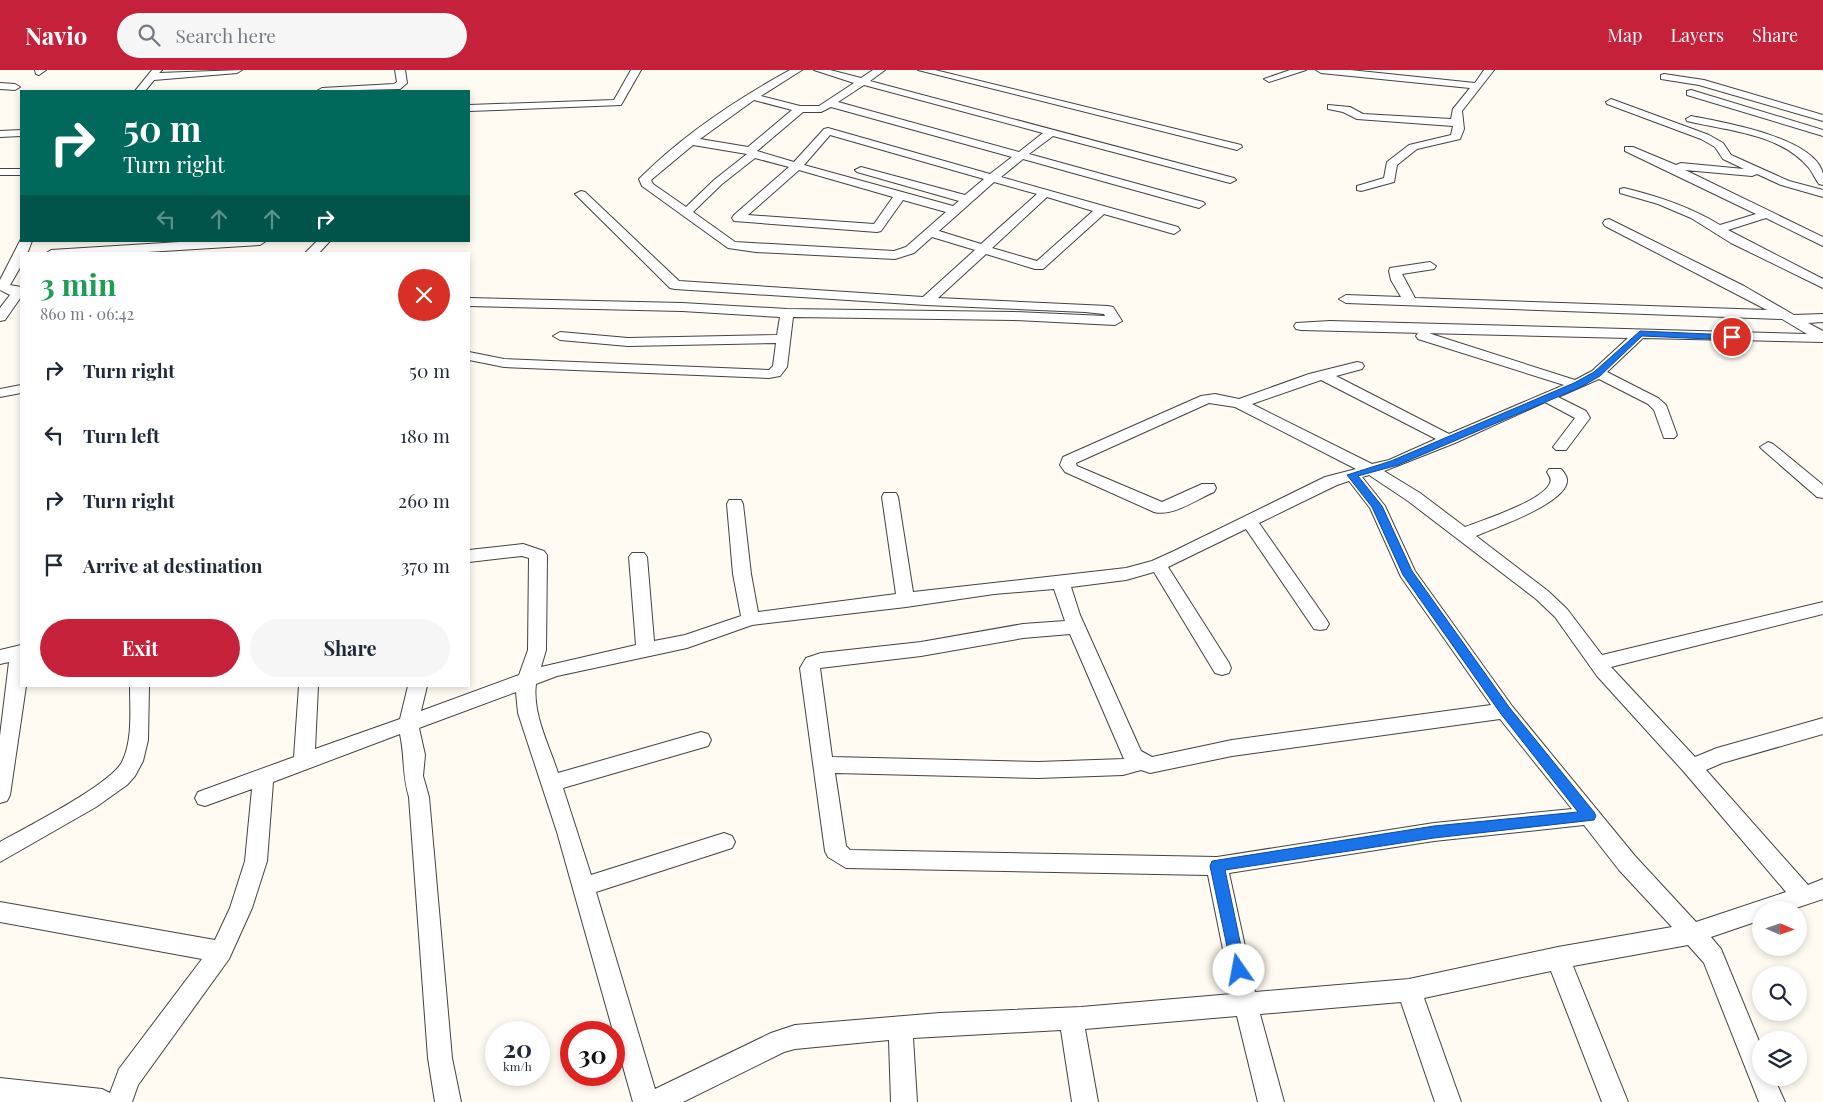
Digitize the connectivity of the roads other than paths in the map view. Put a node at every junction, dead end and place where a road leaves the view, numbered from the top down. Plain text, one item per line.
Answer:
1 (237, 70) edge
2 (400, 70) edge
3 (636, 70) edge
4 (797, 70) edge
5 (819, 70) edge
6 (880, 70) edge
7 (923, 70) edge
8 (1301, 70) edge
9 (1321, 70) edge
10 (1489, 70) edge
11 (1350, 71) edge
12 (155, 73) edge
13 (1664, 77) dead end
14 (1269, 79) dead end
15 (864, 82) junction
16 (0, 86) edge
17 (1477, 86) junction
18 (15, 87) dead end
19 (141, 90) edge
20 (340, 90) edge
21 (1691, 93) dead end
22 (751, 96) junction
23 (1610, 102) dead end
24 (832, 104) junction
25 (1332, 107) dead end
26 (470, 108) edge
27 (800, 110) junction
28 (1063, 113) junction
29 (1811, 114) junction
30 (1823, 118) edge
31 (1691, 119) dead end
32 (1457, 123) junction
33 (1796, 124) junction
34 (1049, 130) junction
35 (20, 133) edge
36 (1823, 133) edge
37 (0, 134) edge
38 (690, 141) junction
39 (1776, 141) junction
40 (1237, 147) dead end
41 (1629, 149) dead end
42 (752, 153) junction
43 (1021, 155) junction
44 (1664, 164) junction
45 (796, 167) junction
46 (861, 170) dead end
47 (0, 172) edge
48 (20, 172) edge
49 (1763, 174) junction
50 (992, 178) junction
51 (1230, 180) dead end
52 (1823, 182) edge
53 (1361, 188) dead end
54 (1624, 191) dead end
55 (1046, 193) junction
56 (581, 194) dead end
57 (1823, 194) edge
58 (900, 195) junction
59 (966, 199) junction
60 (1805, 199) dead end
61 (1199, 204) dead end
62 (1823, 206) edge
63 (1102, 209) junction
64 (953, 210) junction
65 (686, 213) junction
66 (1768, 214) junction
67 (1609, 223) dead end
68 (1720, 229) junction
69 (1174, 230) dead end
70 (929, 232) junction
71 (234, 242) edge
72 (323, 242) edge
73 (1823, 242) edge
74 (209, 243) edge
75 (984, 250) junction
76 (80, 252) edge
77 (312, 252) edge
78 (20, 258) edge
79 (1430, 266) dead end
80 (1823, 284) edge
81 (688, 286) junction
82 (12, 290) edge
83 (1346, 299) dead end
84 (926, 301) junction
85 (470, 302) edge
86 (1411, 302) junction
87 (682, 307) junction
88 (786, 313) junction
89 (0, 317) edge
90 (1790, 317) junction
91 (1823, 318) edge
92 (1301, 326) dead end
93 (1640, 334) junction
94 (560, 336) dead end
95 (1422, 336) dead end
96 (1823, 337) edge
97 (783, 339) junction
98 (470, 356) edge
99 (1357, 366) dead end
100 (1598, 372) junction
101 (1323, 375) junction
102 (1577, 385) junction
103 (20, 389) edge
104 (0, 393) edge
105 (1545, 397) junction
106 (1240, 404) junction
107 (1669, 435) dead end
108 (1450, 440) junction
109 (1561, 447) dead end
110 (1768, 447) dead end
111 (1371, 470) junction
112 (1556, 472) dead end
113 (1352, 475) junction
114 (1208, 488) dead end
115 (1823, 493) edge
116 (890, 497) dead end
117 (735, 504) dead end
118 (1250, 522) junction
119 (1464, 534) junction
120 (470, 556) edge
121 (638, 557) dead end
122 (1158, 565) junction
123 (1061, 582) junction
124 (906, 600) junction
125 (1823, 608) edge
126 (751, 619) junction
127 (1320, 624) dead end
128 (1077, 628) junction
129 (646, 650) junction
130 (13, 654) edge
131 (1598, 663) junction
132 (1222, 668) dead end
133 (527, 681) junction
134 (140, 687) edge
135 (309, 687) edge
136 (418, 687) edge
137 (1505, 711) junction
138 (408, 724) junction
139 (1823, 726) edge
140 (700, 740) dead end
141 (304, 762) junction
142 (1141, 762) junction
143 (823, 765) junction
144 (1692, 767) junction
145 (263, 778) junction
146 (552, 783) junction
147 (0, 796) edge
148 (205, 798) dead end
149 (1589, 816) junction
150 (724, 842) dead end
151 (0, 854) edge
152 (1217, 866) junction
153 (583, 886) junction
154 (1813, 892) edge
155 (0, 912) edge
156 (1691, 934) junction
157 (221, 952) junction
158 (1558, 958) junction
159 (1409, 990) junction
160 (1246, 1005) junction
161 (1071, 1019) junction
162 (900, 1028) junction
163 (1752, 1052) edge
164 (1766, 1086) edge
165 (0, 1090) edge
166 (102, 1102) edge
167 (119, 1102) edge
168 (448, 1102) edge
169 (646, 1102) edge
170 (656, 1102) edge
171 (904, 1102) edge
172 (1085, 1102) edge
173 (1271, 1102) edge
174 (1448, 1102) edge
175 (1615, 1102) edge
176 (1772, 1102) edge

1 - 12 street
2 - 20 street
3 - 26 street
4 - 22 street
5 - 15 street
6 - 15 street
7 - 28 street
8 - 14 street
9 - 11 street
10 - 17 street
11 - 17 street
12 - 19 street
13 - 29 street
15 - 24 street
15 - 34 street
16 - 18 street
17 - 32 street
21 - 33 street
22 - 27 street
22 - 38 street
23 - 49 street
24 - 27 street
24 - 43 street
25 - 32 street
27 - 42 street
28 - 34 street
28 - 40 street
29 - 30 street
29 - 33 street
31 - 39 street
32 - 53 street
33 - 36 street
33 - 39 street
34 - 43 street
34 - 51 street
35 - 37 street
38 - 42 street
38 - 65 street
39 - 52 street
41 - 44 street
42 - 45 street
42 - 65 street
43 - 50 street
43 - 61 street
44 - 49 street
44 - 66 street
45 - 50 street
45 - 58 street
45 - 58 street
46 - 59 street
47 - 48 street
49 - 57 street
50 - 55 street
50 - 59 street
54 - 68 street
55 - 63 street
55 - 75 street
56 - 81 street
58 - 64 street
59 - 64 street
60 - 62 street
63 - 69 street
63 - 75 street
64 - 70 street
65 - 70 street
66 - 68 street
66 - 73 street
67 - 90 street
68 - 80 street
70 - 75 street
71 - 74 street
72 - 77 street
74 - 76 street
75 - 84 street
78 - 82 street
79 - 86 street
81 - 84 street
81 - 87 street
82 - 89 street
83 - 86 street
84 - 88 street
85 - 87 street
86 - 90 street
87 - 88 street
88 - 97 street
90 - 91 street
90 - 96 street
92 - 93 street
93 - 96 street
93 - 100 street
94 - 97 street
95 - 102 street
97 - 98 street
99 - 101 street
100 - 102 street
100 - 107 street
101 - 106 street
101 - 108 street
102 - 105 street
103 - 104 street
105 - 108 street
105 - 109 street
106 - 111 street
106 - 114 street
108 - 111 street
110 - 115 street
111 - 113 street
111 - 119 street
112 - 119 street
113 - 118 street
113 - 137 street
116 - 124 street
117 - 126 street
118 - 122 street
118 - 127 street
119 - 131 street
120 - 133 street
121 - 129 street
122 - 123 street
122 - 132 street
123 - 124 street
123 - 128 street
124 - 126 street
125 - 131 street
126 - 129 street
128 - 142 street
128 - 143 street
129 - 133 street
130 - 147 street
131 - 144 street
133 - 138 street
133 - 146 street
134 - 151 street
135 - 141 street
136 - 138 street
137 - 142 street
137 - 149 street
138 - 141 street
138 - 168 street
139 - 144 street
140 - 146 street
141 - 145 street
142 - 143 street
143 - 152 street
144 - 154 street
145 - 148 street
145 - 157 street
146 - 153 street
149 - 152 street
149 - 156 street
150 - 153 street
152 - 160 street
153 - 169 street
154 - 156 street
155 - 157 street
156 - 158 street
156 - 163 street
157 - 167 street
158 - 159 street
158 - 175 street
159 - 160 street
159 - 174 street
160 - 161 street
160 - 173 street
161 - 162 street
161 - 172 street
162 - 170 street
162 - 171 street
164 - 176 street
165 - 166 street

